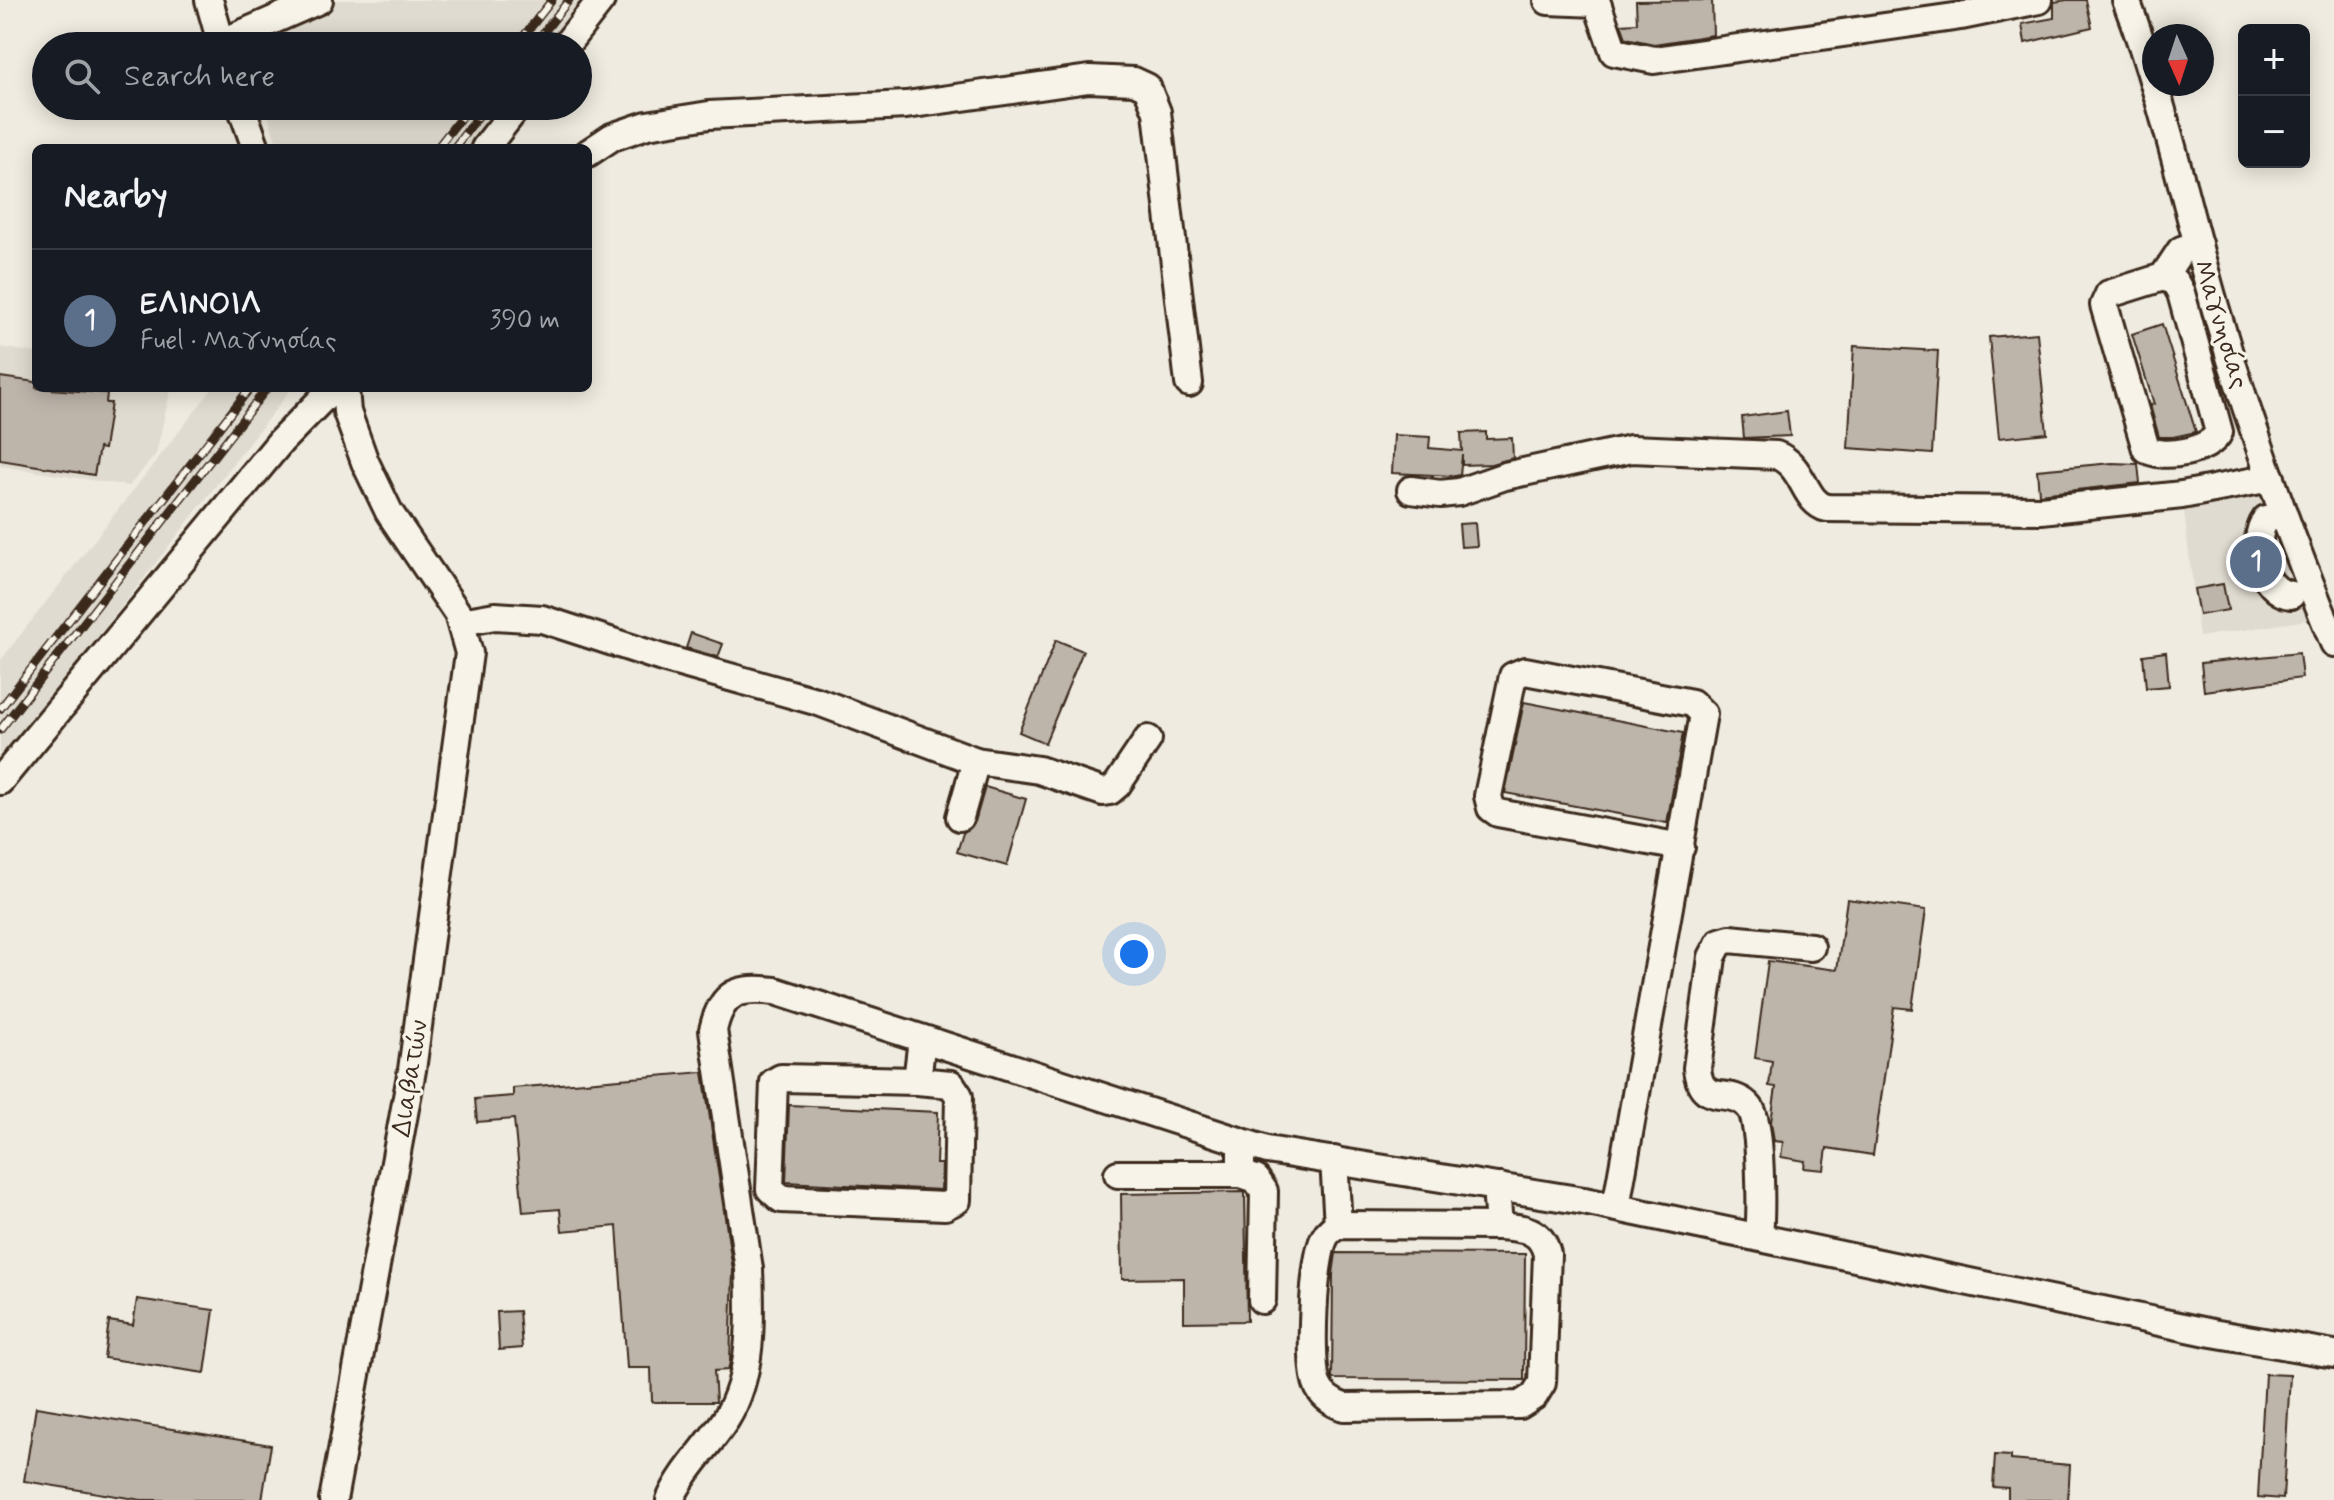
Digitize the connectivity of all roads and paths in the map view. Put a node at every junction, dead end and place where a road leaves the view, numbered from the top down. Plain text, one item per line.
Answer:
1 (209, 0) edge
2 (319, 0) edge
3 (601, 0) edge
4 (2039, 0) edge
5 (2126, 0) edge
6 (1548, 1) edge
7 (218, 32) edge
8 (250, 32) edge
9 (576, 32) edge
10 (246, 120) edge
11 (507, 120) edge
12 (255, 144) edge
13 (488, 144) edge
14 (592, 150) edge
15 (2198, 244) junction
16 (2163, 277) junction
17 (1189, 383) dead end
18 (329, 392) edge
19 (345, 392) edge
20 (2271, 478) junction
21 (1411, 490) dead end
22 (2266, 519) dead end
23 (2291, 595) dead end
24 (461, 622) junction
25 (2334, 643) edge
26 (1148, 739) dead end
27 (976, 761) junction
28 (0, 781) edge
29 (960, 817) dead end
30 (1681, 847) junction
31 (1811, 947) dead end
32 (922, 1039) junction
33 (917, 1081) junction
34 (1241, 1142) junction
35 (1334, 1160) junction
36 (1118, 1174) dead end
37 (1241, 1174) junction
38 (1500, 1187) junction
39 (1616, 1207) junction
40 (1338, 1225) junction
41 (1499, 1226) junction
42 (1759, 1236) junction
43 (1262, 1300) dead end
44 (2334, 1354) edge
45 (333, 1500) edge
46 (670, 1500) edge

1 - 7 street
2 - 8 street
3 - 9 street
4 - 6 street
5 - 15 street, Μαγνησίας
10 - 12 street
11 - 13 street
14 - 17 street
15 - 16 street
15 - 20 street, Μαγνησίας
16 - 16 street
18 - 28 street
19 - 24 street
20 - 21 street
20 - 25 street, Μαγνησίας
22 - 23 street
24 - 27 street
24 - 45 street, Διαβατών
26 - 27 street
27 - 29 street
30 - 30 street
30 - 39 street
31 - 42 street
32 - 33 street
32 - 34 street
32 - 46 street
33 - 33 street
34 - 35 street
34 - 37 street
35 - 38 street
35 - 40 street
36 - 37 street
37 - 43 street
38 - 39 street
38 - 41 street
39 - 42 street
40 - 41 street
40 - 41 street
42 - 44 street

